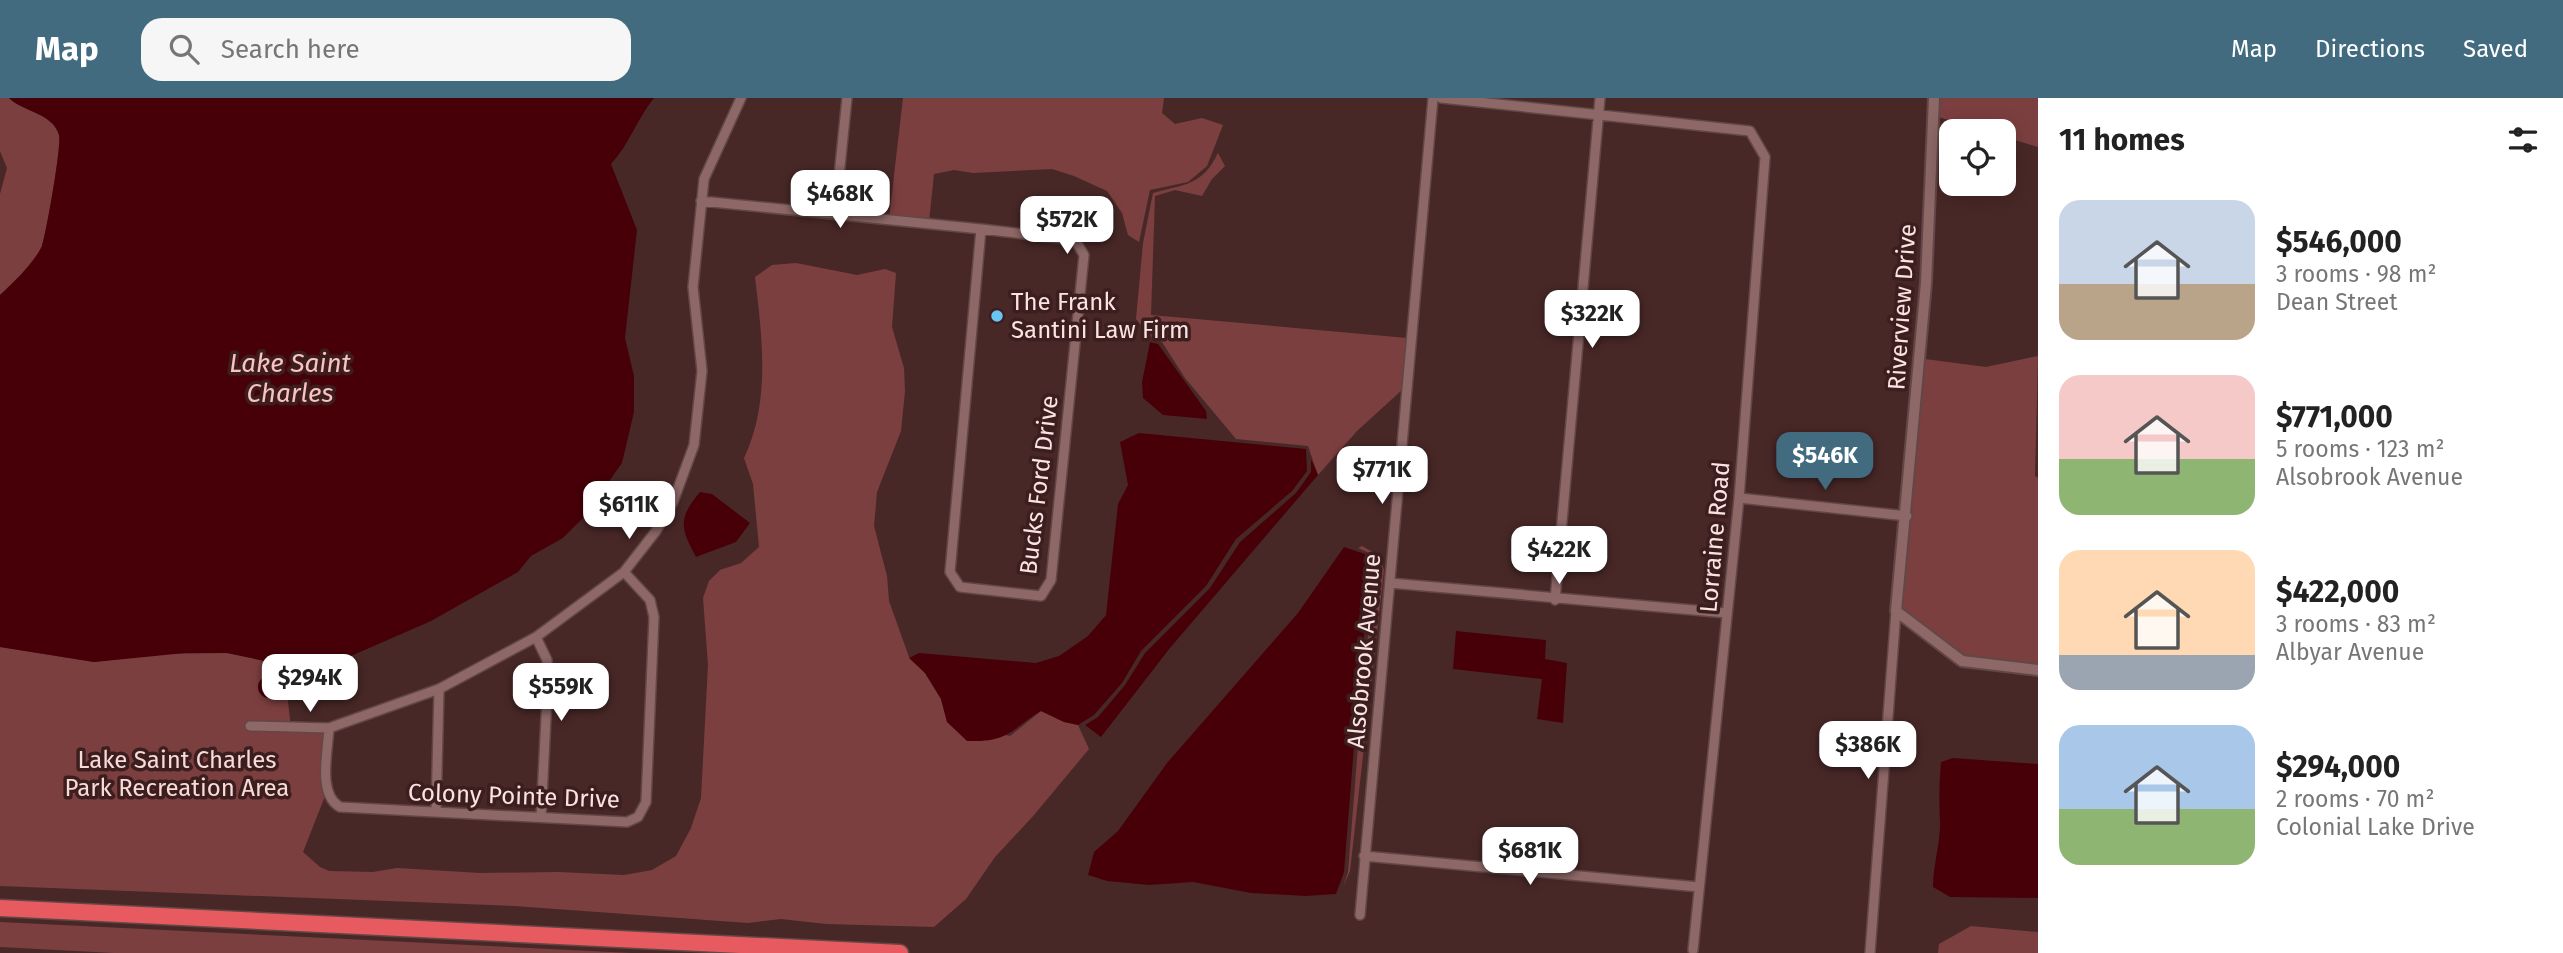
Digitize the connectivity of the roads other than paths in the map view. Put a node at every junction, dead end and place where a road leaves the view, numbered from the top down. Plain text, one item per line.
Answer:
1 (741, 98) edge
2 (847, 98) edge
3 (1433, 98) edge
4 (1441, 98) edge
5 (1600, 98) edge
6 (1934, 98) edge
7 (1599, 114) junction
8 (701, 201) junction
9 (835, 215) junction
10 (981, 229) junction
11 (1739, 498) junction
12 (1907, 516) junction
13 (624, 572) junction
14 (1390, 583) junction
15 (1555, 600) junction
16 (1896, 611) junction
17 (1727, 613) junction
18 (536, 638) junction
19 (2038, 670) edge
20 (439, 690) junction
21 (250, 726) dead end
22 (329, 728) junction
23 (436, 812) junction
24 (541, 817) junction
25 (1364, 856) junction
26 (1699, 887) junction
27 (0, 908) edge
28 (1360, 915) dead end
29 (1693, 950) dead end
30 (900, 953) edge
31 (1870, 953) edge

1 - 8 street
2 - 9 street
3 - 14 street, Alsobrook Avenue
4 - 7 street
5 - 7 street
6 - 12 street, Riverview Drive
7 - 11 street, Lorraine Road
7 - 15 street
8 - 9 street, Bucks Ford Drive
8 - 13 street
9 - 10 street, Bucks Ford Drive
10 - 10 street, Bucks Ford Drive
11 - 12 street
11 - 17 street, Lorraine Road
12 - 16 street, Riverview Drive
13 - 18 street
13 - 24 street, Colony Pointe Drive
14 - 15 street
14 - 25 street, Alsobrook Avenue
15 - 17 street
16 - 19 street
16 - 31 street
17 - 26 street, Lorraine Road
18 - 20 street
18 - 24 street
20 - 22 street
20 - 23 street
21 - 22 street
22 - 23 street, Colony Pointe Drive
23 - 24 street, Colony Pointe Drive
25 - 26 street
25 - 28 street, Alsobrook Avenue
26 - 29 street, Lorraine Road
27 - 30 highway

